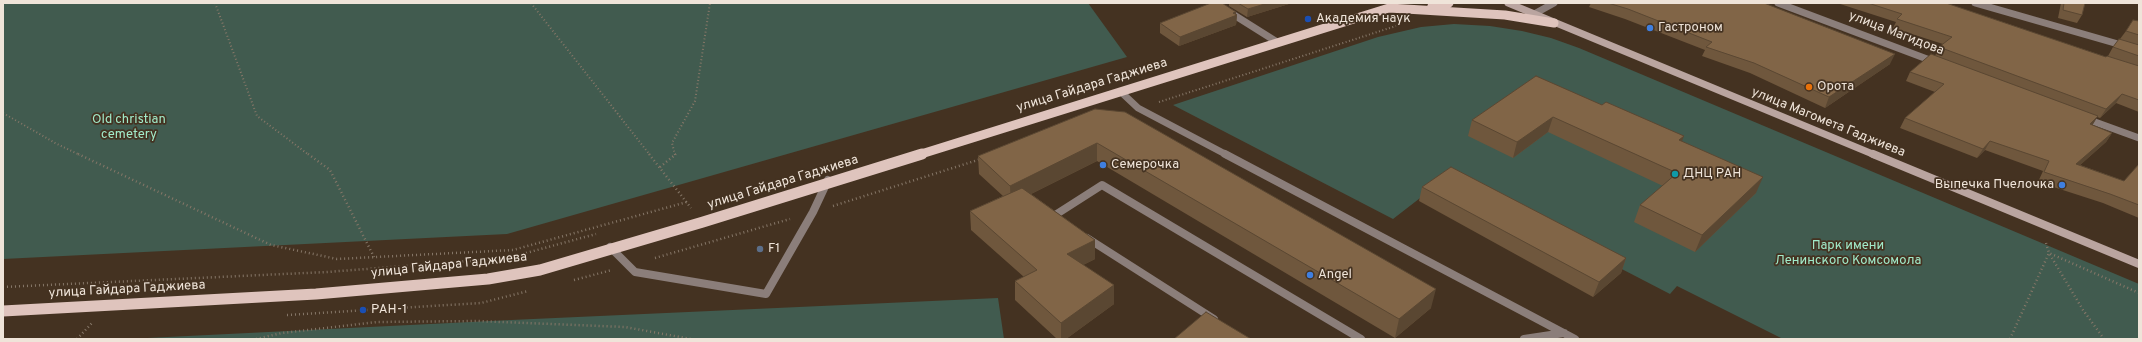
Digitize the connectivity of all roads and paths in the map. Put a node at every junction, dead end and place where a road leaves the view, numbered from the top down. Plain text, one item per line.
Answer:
1 (215, 3) edge
2 (531, 3) edge
3 (710, 3) edge
4 (1215, 3) edge
5 (1449, 3) edge
6 (1508, 3) edge
7 (1513, 3) edge
8 (1553, 3) edge
9 (1778, 3) edge
10 (1975, 3) edge
11 (1389, 5) edge
12 (1414, 8) junction
13 (1536, 13) junction
14 (1811, 15) junction
15 (1801, 21) edge
16 (1554, 23) junction
17 (1275, 41) junction
18 (2139, 50) edge
19 (1945, 66) edge
20 (1121, 92) junction
21 (3, 113) edge
22 (2079, 116) edge
23 (2139, 138) edge
24 (660, 168) junction
25 (827, 182) junction
26 (687, 202) junction
27 (698, 205) dead end
28 (690, 207) junction
29 (683, 210) dead end
30 (702, 220) junction
31 (1066, 225) edge
32 (601, 232) dead end
33 (1079, 234) edge
34 (2046, 243) dead end
35 (611, 249) junction
36 (2049, 253) junction
37 (520, 255) dead end
38 (374, 257) junction
39 (497, 259) dead end
40 (2139, 263) edge
41 (3, 287) edge
42 (2139, 294) edge
43 (3, 307) edge
44 (3, 311) edge
45 (1219, 322) edge
46 (92, 323) dead end
47 (1564, 333) junction
48 (77, 339) edge
49 (256, 339) edge
50 (691, 339) edge
51 (1361, 339) edge
52 (1524, 339) edge
53 (1575, 339) edge
54 (2010, 339) edge
55 (2104, 339) edge

1 - 38 path
2 - 24 path
3 - 24 path
4 - 17 street
5 - 12 main road
6 - 16 main road, улица Магомета Гаджиева
7 - 13 main road, улица Магомета Гаджиева
8 - 13 street
9 - 14 street, улица Магидова
10 - 18 street
11 - 17 main road, улица Гайдара Гаджиева
12 - 16 main road, улица Гайдара Гаджиева
12 - 17 main road, улица Гайдара Гаджиева
13 - 40 main road, улица Магомета Гаджиева
14 - 15 street
14 - 19 street, улица Магидова
16 - 40 main road, улица Магомета Гаджиева
17 - 20 main road, улица Гайдара Гаджиева
17 - 25 main road, улица Гайдара Гаджиева
20 - 25 main road, улица Гайдара Гаджиева
20 - 47 street
21 - 38 path
22 - 23 street
24 - 26 path
25 - 30 main road, улица Гайдара Гаджиева
25 - 35 main road, улица Гайдара Гаджиева
25 - 35 street
26 - 28 path
26 - 38 path
27 - 28 path
28 - 29 path
28 - 30 path
30 - 35 main road, улица Гайдара Гаджиева
31 - 51 street
32 - 37 path
33 - 45 street
34 - 36 path
35 - 43 main road, улица Гайдара Гаджиева
35 - 44 main road, улица Гайдара Гаджиева
36 - 42 path
36 - 54 path
36 - 55 path
39 - 41 path
46 - 48 path
47 - 52 street
47 - 53 street
49 - 50 path

